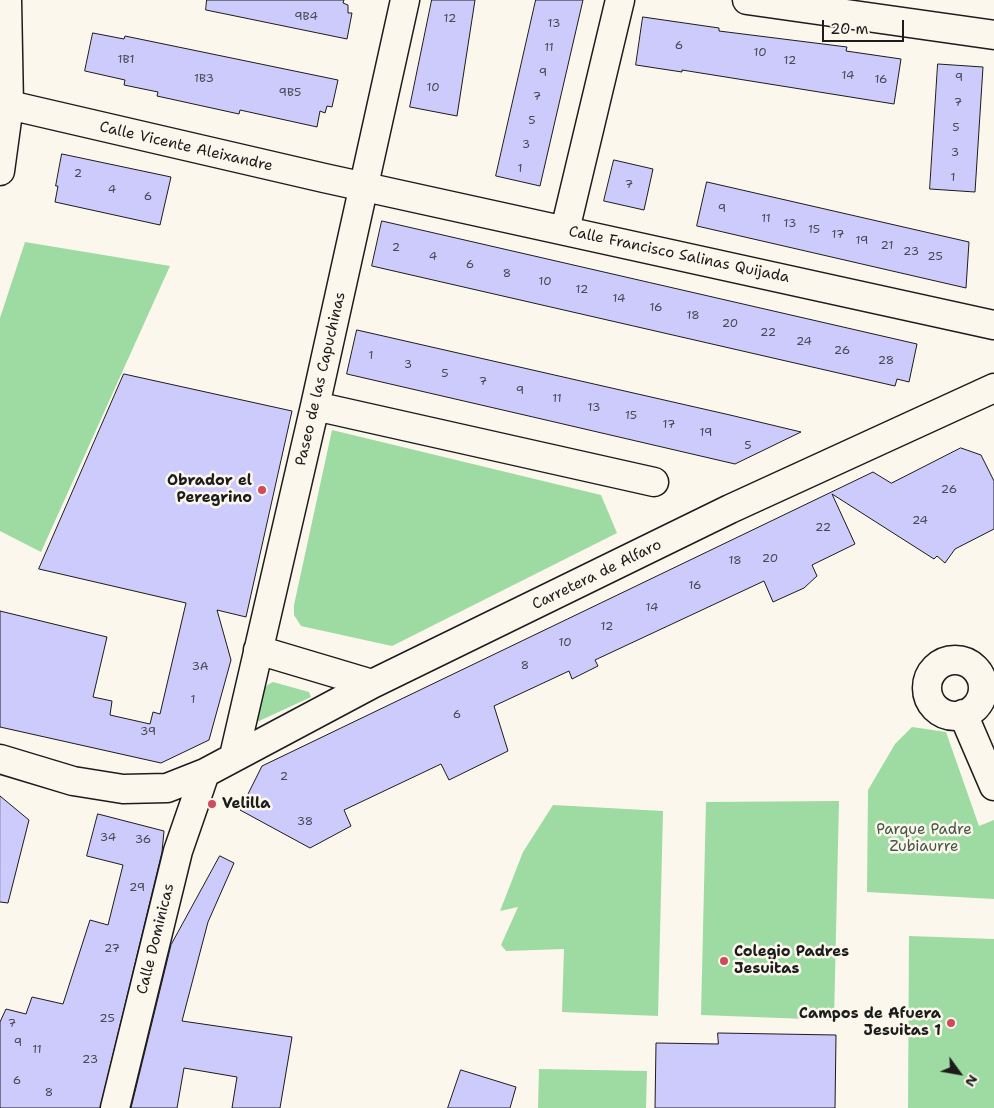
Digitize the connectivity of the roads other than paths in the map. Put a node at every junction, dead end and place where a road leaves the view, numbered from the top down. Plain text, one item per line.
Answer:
1 (7, 0) edge
2 (405, 0) edge
3 (620, 0) edge
4 (747, 0) edge
5 (994, 35) edge
6 (8, 105) junction
7 (0, 171) edge
8 (363, 186) junction
9 (565, 230) junction
10 (994, 325) edge
11 (994, 388) edge
12 (315, 406) junction
13 (654, 482) dead end
14 (258, 650) junction
15 (987, 671) edge
16 (372, 684) junction
17 (963, 714) junction
18 (234, 756) junction
19 (0, 759) edge
20 (205, 772) junction
21 (994, 786) edge
22 (115, 1108) edge

1 - 6 street
2 - 8 street, Paseo de las Capuchinas
3 - 9 street
4 - 5 street
6 - 7 street
6 - 8 street, Calle Vicente Aleixandre
8 - 9 street, Calle Francisco Salinas Quijada
8 - 12 street, Paseo de las Capuchinas
9 - 10 street, Calle Francisco Salinas Quijada
11 - 16 street, Carretera de Alfaro
12 - 13 street
12 - 14 street, Paseo de las Capuchinas
14 - 16 street
14 - 18 street, Paseo de las Capuchinas
15 - 17 street
15 - 17 street
16 - 18 street, Carretera de Alfaro
17 - 21 street
18 - 20 street, Carretera de Alfaro
19 - 20 street, Carretera de Alfaro
20 - 22 street, Calle Dominicas

